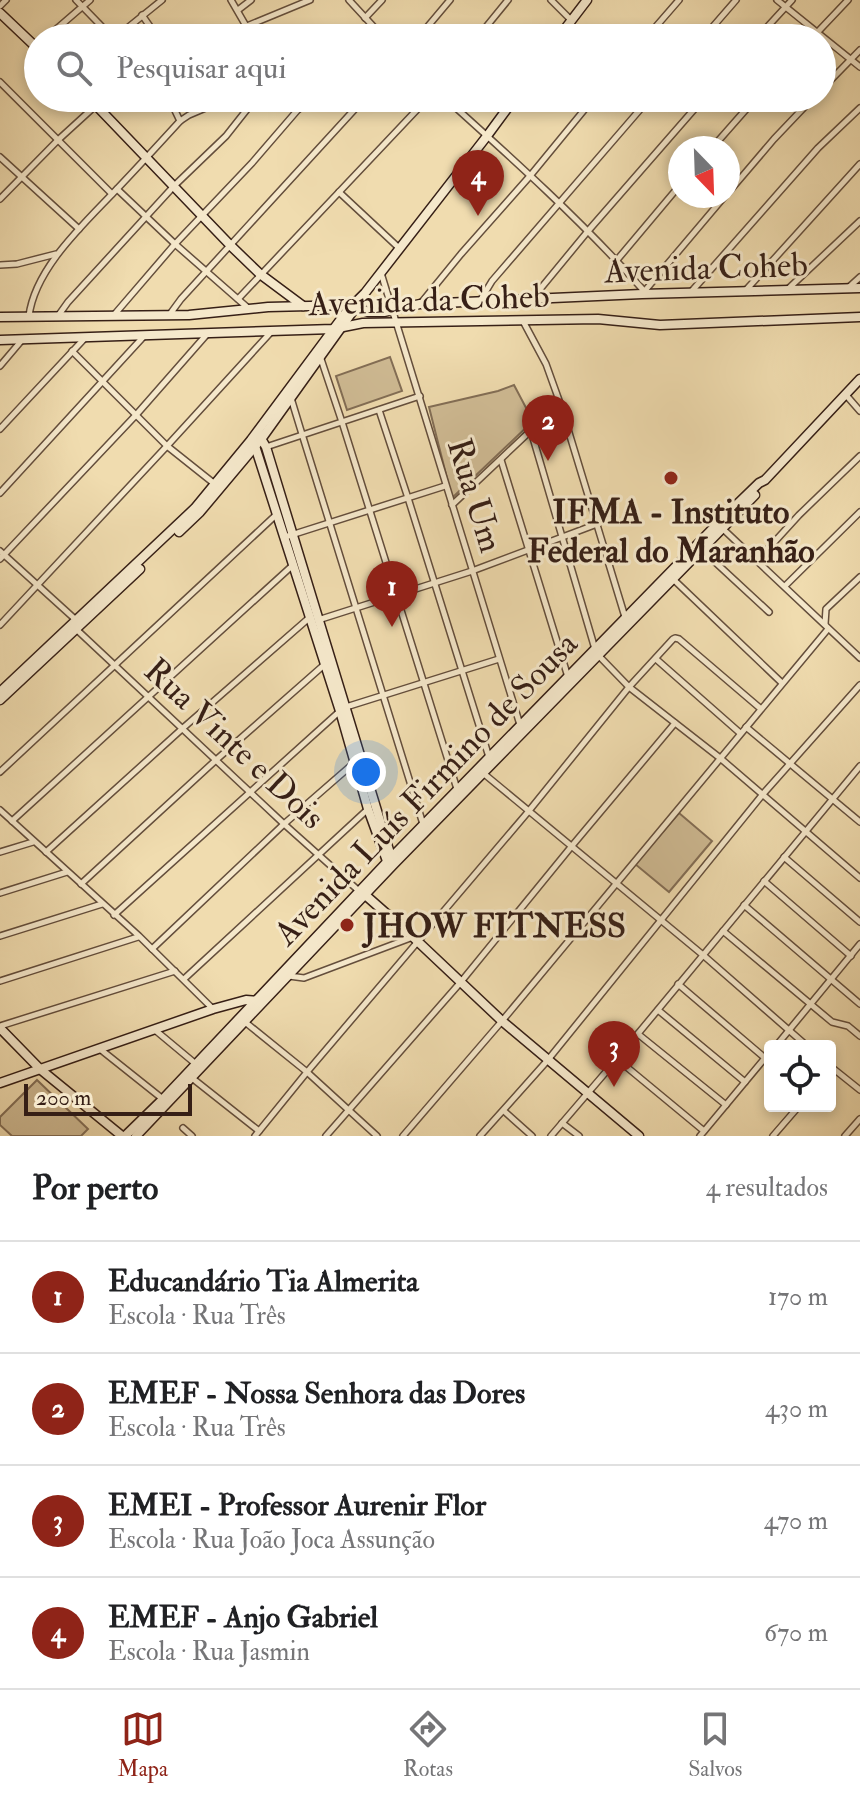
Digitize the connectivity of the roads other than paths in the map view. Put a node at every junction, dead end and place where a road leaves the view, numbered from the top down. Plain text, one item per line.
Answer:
1 (6, 0) edge
2 (76, 0) edge
3 (90, 0) edge
4 (162, 0) edge
5 (231, 0) edge
6 (251, 0) edge
7 (310, 0) edge
8 (349, 0) edge
9 (382, 0) edge
10 (450, 0) edge
11 (508, 0) edge
12 (551, 0) edge
13 (587, 0) edge
14 (679, 0) edge
15 (736, 0) edge
16 (777, 0) edge
17 (792, 0) edge
18 (848, 0) edge
19 (0, 6) edge
20 (82, 6) junction
21 (785, 7) junction
22 (238, 10) junction
23 (0, 13) edge
24 (142, 15) junction
25 (365, 18) junction
26 (572, 21) junction
27 (62, 24) edge
28 (100, 24) edge
29 (131, 24) edge
30 (148, 24) edge
31 (246, 24) edge
32 (255, 24) edge
33 (371, 24) edge
34 (430, 24) edge
35 (488, 24) edge
36 (570, 24) edge
37 (658, 24) edge
38 (715, 24) edge
39 (770, 24) edge
40 (802, 24) edge
41 (825, 24) edge
42 (24, 35) edge
43 (836, 50) edge
44 (860, 50) edge
45 (851, 59) junction
46 (860, 67) edge
47 (836, 75) edge
48 (0, 82) edge
49 (24, 106) edge
50 (860, 108) edge
51 (30, 112) edge
52 (82, 112) edge
53 (102, 112) edge
54 (176, 112) edge
55 (196, 112) edge
56 (245, 112) edge
57 (296, 112) edge
58 (352, 112) edge
59 (414, 112) edge
60 (460, 112) edge
61 (505, 112) edge
62 (583, 112) edge
63 (638, 112) edge
64 (692, 112) edge
65 (744, 112) edge
66 (800, 112) edge
67 (180, 121) junction
68 (487, 136) junction
69 (723, 136) edge
70 (58, 140) junction
71 (0, 157) edge
72 (145, 157) junction
73 (860, 164) edge
74 (530, 176) junction
75 (22, 178) junction
76 (740, 179) edge
77 (174, 186) junction
78 (115, 191) junction
79 (338, 191) junction
80 (0, 199) edge
81 (668, 199) edge
82 (559, 202) junction
83 (715, 208) edge
84 (146, 216) junction
85 (202, 217) junction
86 (860, 221) edge
87 (79, 229) junction
88 (588, 231) junction
89 (175, 244) junction
90 (231, 246) junction
91 (399, 248) junction
92 (57, 254) junction
93 (617, 260) junction
94 (0, 265) edge
95 (207, 270) junction
96 (381, 273) junction
97 (260, 274) junction
98 (860, 277) edge
99 (849, 288) junction
100 (860, 288) edge
101 (788, 289) junction
102 (746, 290) junction
103 (691, 292) junction
104 (644, 293) junction
105 (238, 299) junction
106 (531, 300) junction
107 (479, 302) junction
108 (420, 304) junction
109 (304, 306) junction
110 (354, 306) junction
111 (268, 307) joint
112 (249, 309) junction
113 (393, 311) junction
114 (169, 315) junction
115 (29, 316) junction
116 (58, 316) junction
117 (113, 316) junction
118 (0, 317) edge
119 (860, 317) edge
120 (523, 320) junction
121 (396, 322) junction
122 (338, 328) junction
123 (271, 331) junction
124 (208, 333) junction
125 (145, 335) junction
126 (85, 337) junction
127 (22, 339) junction
128 (0, 340) edge
129 (72, 351) junction
130 (320, 356) junction
131 (0, 366) edge
132 (860, 379) edge
133 (103, 383) junction
134 (845, 394) junction
135 (420, 396) junction
136 (291, 397) junction
137 (560, 403) junction
138 (379, 410) junction
139 (860, 411) edge
140 (136, 415) junction
141 (342, 422) junction
142 (0, 429) edge
143 (531, 431) junction
144 (302, 435) junction
145 (258, 440) junction
146 (167, 446) junction
147 (860, 456) edge
148 (501, 460) junction
149 (765, 480) junction
150 (445, 486) junction
151 (217, 487) junction
152 (0, 493) edge
153 (408, 498) junction
154 (452, 505) junction
155 (370, 510) junction
156 (860, 512) edge
157 (277, 514) junction
158 (331, 523) junction
159 (597, 524) junction
160 (722, 528) junction
161 (288, 536) junction
162 (563, 537) junction
163 (701, 549) junction
164 (528, 550) junction
165 (1, 555) edge
166 (757, 561) junction
167 (294, 565) junction
168 (472, 571) junction
169 (676, 573) junction
170 (860, 577) edge
171 (434, 583) junction
172 (37, 584) junction
173 (785, 586) junction
174 (396, 595) junction
175 (356, 608) junction
176 (769, 612) dead end
177 (313, 620) junction
178 (626, 622) junction
179 (0, 625) edge
180 (77, 625) junction
181 (826, 627) junction
182 (597, 653) junction
183 (860, 658) edge
184 (499, 659) junction
185 (656, 659) junction
186 (325, 664) junction
187 (114, 666) junction
188 (461, 671) junction
189 (568, 678) junction
190 (422, 683) junction
191 (782, 683) junction
192 (860, 685) edge
193 (629, 687) junction
194 (0, 692) edge
195 (384, 695) junction
196 (148, 698) junction
197 (0, 700) edge
198 (342, 709) junction
199 (761, 709) junction
200 (675, 723) junction
201 (746, 727) junction
202 (183, 728) junction
203 (521, 729) junction
204 (740, 733) junction
205 (489, 757) junction
206 (720, 758) junction
207 (216, 760) junction
208 (355, 762) junction
209 (789, 764) junction
210 (860, 766) edge
211 (0, 772) edge
212 (483, 773) junction
213 (457, 790) junction
214 (251, 792) junction
215 (763, 794) junction
216 (833, 799) junction
217 (368, 809) junction
218 (0, 810) edge
219 (528, 812) junction
220 (12, 821) junction
221 (429, 822) junction
222 (860, 822) edge
223 (284, 824) junction
224 (806, 831) junction
225 (34, 842) junction
226 (571, 847) junction
227 (0, 852) edge
228 (46, 852) junction
229 (318, 855) junction
230 (784, 857) junction
231 (391, 863) junction
232 (67, 872) junction
233 (860, 878) edge
234 (763, 881) junction
235 (81, 884) junction
236 (616, 884) junction
237 (0, 893) edge
238 (362, 893) junction
239 (102, 904) junction
240 (744, 905) junction
241 (114, 915) junction
242 (660, 920) junction
243 (860, 922) edge
244 (723, 931) junction
245 (0, 936) edge
246 (139, 936) junction
247 (416, 939) junction
248 (859, 946) edge
249 (152, 949) junction
250 (703, 955) junction
251 (851, 956) junction
252 (175, 971) junction
253 (288, 976) junction
254 (184, 979) junction
255 (830, 980) junction
256 (0, 981) edge
257 (460, 983) junction
258 (678, 984) junction
259 (259, 1002) junction
260 (810, 1004) junction
261 (860, 1004) edge
262 (213, 1009) junction
263 (658, 1010) junction
264 (502, 1021) junction
265 (245, 1022) junction
266 (0, 1027) edge
267 (155, 1030) junction
268 (789, 1031) junction
269 (638, 1034) junction
270 (860, 1036) edge
271 (781, 1040) edge
272 (800, 1040) edge
273 (100, 1049) junction
274 (764, 1052) edge
275 (617, 1059) junction
276 (764, 1060) edge
277 (547, 1061) junction
278 (198, 1066) junction
279 (40, 1069) junction
280 (307, 1072) junction
281 (836, 1072) edge
282 (192, 1078) junction
283 (745, 1082) junction
284 (0, 1083) edge
285 (860, 1090) edge
286 (588, 1094) junction
287 (165, 1101) junction
288 (726, 1105) junction
289 (348, 1110) junction
290 (504, 1111) junction
291 (794, 1112) edge
292 (860, 1119) edge
293 (562, 1123) junction
294 (183, 1128) dead end
295 (257, 1133) edge
296 (702, 1133) edge
297 (124, 1136) edge
298 (136, 1136) edge
299 (192, 1136) edge
300 (326, 1136) edge
301 (377, 1136) edge
302 (403, 1136) edge
303 (480, 1136) edge
304 (532, 1136) edge
305 (551, 1136) edge
306 (579, 1136) edge
307 (639, 1136) edge
308 (773, 1136) edge
309 (845, 1136) edge

1 - 19 street
2 - 20 street
3 - 20 street
4 - 24 street
5 - 22 street
6 - 22 street
7 - 32 street
8 - 25 street
9 - 25 street
10 - 34 street
11 - 35 street
12 - 26 street
13 - 26 main road
14 - 37 street
15 - 38 street
16 - 21 street
17 - 21 street
18 - 41 street
20 - 27 street
20 - 28 street
21 - 39 street
21 - 40 street
22 - 31 street
23 - 42 main road
24 - 29 street
24 - 30 street
25 - 33 street
26 - 36 main road
43 - 45 street
44 - 45 street
45 - 46 street
45 - 47 street
48 - 49 street
50 - 103 street
51 - 70 street
52 - 70 street
53 - 72 main road
54 - 67 street
55 - 67 street
56 - 77 street
57 - 85 street
58 - 90 street
59 - 79 street
60 - 68 street
61 - 68 main road
62 - 74 street
63 - 82 street
64 - 88 street
65 - 69 street
66 - 76 street
67 - 72 street
68 - 74 street
68 - 91 main road
70 - 75 street
70 - 78 street
71 - 75 street
72 - 77 main road
72 - 78 street
73 - 102 street
74 - 82 street
74 - 108 street
75 - 80 street
75 - 87 street
77 - 84 street
77 - 85 main road
78 - 84 street
78 - 87 street
79 - 91 street
79 - 97 street
81 - 93 street
82 - 88 street
82 - 107 street
83 - 104 street
84 - 89 street
84 - 116 street
85 - 89 street
85 - 90 main road
86 - 101 street
87 - 92 street
88 - 93 street
88 - 106 street
89 - 95 street
89 - 117 street
90 - 95 street
90 - 97 main road
91 - 96 main road
92 - 94 street
92 - 115 street
93 - 104 street
95 - 105 street
95 - 114 street
96 - 110 main road
96 - 113 street, Rua Um
97 - 105 street
97 - 109 main road
98 - 99 street
99 - 100 main road, Avenida Coheb
99 - 101 main road, Avenida Coheb
101 - 102 main road, Avenida Coheb
102 - 103 main road, Avenida Coheb
103 - 104 main road, Avenida Coheb
104 - 106 main road, Avenida Coheb
105 - 112 street
106 - 107 main road, Avenida Coheb
107 - 108 main road, Avenida Coheb
108 - 113 main road, Avenida Coheb
109 - 110 main road, Avenida Coheb
109 - 111 main road, Avenida Coheb
110 - 113 main road, Avenida Coheb
110 - 122 main road
111 - 112 main road, Avenida da Coheb
112 - 114 main road, Avenida da Coheb
113 - 121 street, Rua Um
114 - 117 main road, Avenida da Coheb
115 - 116 main road, Avenida da Coheb
115 - 118 main road, Avenida da Coheb
116 - 117 main road, Avenida da Coheb
119 - 120 main road, Avenida da Coheb
120 - 121 main road, Avenida da Coheb
120 - 137 street
121 - 122 main road, Avenida da Coheb
121 - 135 street, Rua Um
122 - 123 main road, Avenida da Coheb
122 - 130 main road
122 - 145 main road
123 - 124 main road, Avenida da Coheb
123 - 146 street
124 - 125 main road, Avenida da Coheb
124 - 140 street
125 - 126 main road, Avenida da Coheb
125 - 133 street
126 - 127 main road, Avenida da Coheb
126 - 129 street
127 - 128 main road, Avenida da Coheb
127 - 131 street
129 - 133 street
129 - 142 street
130 - 136 main road
130 - 141 street
132 - 134 main road, Avenida Luís Firmino de Sousa
133 - 140 street
133 - 152 street
134 - 139 street
134 - 149 main road, Avenida Luís Firmino de Sousa
135 - 138 street
135 - 150 street, Rua Um
136 - 144 street
136 - 145 main road
137 - 143 street
137 - 159 street
138 - 141 street
138 - 153 street
140 - 146 street
140 - 165 street
141 - 144 street
141 - 155 street
143 - 148 street
143 - 162 street
144 - 145 street
144 - 158 street
145 - 151 main road
145 - 157 main road
145 - 161 main road
146 - 151 street
146 - 172 street
147 - 166 street
148 - 154 street
148 - 164 street
149 - 160 main road, Avenida Luís Firmino de Sousa
149 - 169 main road, Avenida Luís Firmino de Sousa
150 - 153 street
150 - 154 street, Rua Um
151 - 180 main road
153 - 155 street
153 - 171 street
154 - 168 street, Rua Um
155 - 158 street
155 - 174 street
156 - 173 street
157 - 161 main road
157 - 187 street
158 - 161 street
158 - 175 street
159 - 162 street
159 - 178 street
160 - 163 main road, Avenida Luís Firmino de Sousa
160 - 166 street
161 - 167 main road
161 - 177 main road
162 - 164 street
162 - 182 street
163 - 169 main road, Avenida Luís Firmino de Sousa
163 - 176 street
164 - 168 street
164 - 189 street
165 - 172 street, Rua Vinte e Dois
166 - 173 street
167 - 177 main road
167 - 196 street
168 - 171 street
168 - 184 street, Rua Um
169 - 178 main road, Avenida Luís Firmino de Sousa
169 - 191 street
170 - 181 street
171 - 174 street
171 - 188 street
172 - 179 street
172 - 180 street, Rua Vinte e Dois
173 - 181 street
174 - 175 street
174 - 190 street
175 - 177 street
175 - 195 street
177 - 186 main road
177 - 198 main road
177 - 202 street
178 - 182 main road, Avenida Luís Firmino de Sousa
180 - 187 street, Rua Vinte e Dois
180 - 194 main road
180 - 197 main road
181 - 183 street
181 - 191 street
182 - 189 main road, Avenida Luís Firmino de Sousa
182 - 193 street
182 - 203 main road, Avenida Luís Firmino de Sousa
184 - 188 street
184 - 203 street, Rua Um
185 - 193 street
185 - 199 street
185 - 204 street
186 - 198 main road
186 - 207 street
187 - 196 street, Rua Vinte e Dois
187 - 211 street
188 - 190 street
188 - 205 street
189 - 203 main road, Avenida Luís Firmino de Sousa
190 - 195 street
190 - 213 street
191 - 199 street
192 - 209 street
193 - 200 street
193 - 219 street
195 - 198 street
195 - 221 street
196 - 202 street, Rua Vinte e Dois
196 - 220 street
198 - 208 main road
198 - 214 street
198 - 231 main road
199 - 201 street
200 - 206 street
200 - 226 street
201 - 204 street
201 - 209 street
202 - 207 street, Rua Vinte e Dois
202 - 228 street
203 - 205 main road, Avenida Luís Firmino de Sousa
203 - 212 main road, Avenida Luís Firmino de Sousa
204 - 206 street
205 - 213 main road, Avenida Luís Firmino de Sousa
206 - 215 street
206 - 236 street
207 - 214 street, Rua Vinte e Dois
207 - 235 street
208 - 217 main road
208 - 223 street
209 - 215 street
209 - 216 street
210 - 216 street
212 - 219 street
212 - 221 main road, Avenida Luís Firmino de Sousa
213 - 221 main road, Avenida Luís Firmino de Sousa
214 - 223 street, Rua Vinte e Dois
214 - 241 street
215 - 224 street
215 - 242 street
216 - 222 street
216 - 224 street
217 - 229 street
217 - 231 main road
218 - 220 street
219 - 226 street
219 - 247 street
220 - 225 street
221 - 231 main road, Avenida Luís Firmino de Sousa
223 - 229 street, Rua Vinte e Dois
223 - 249 street
224 - 230 street
224 - 233 street
225 - 227 street
225 - 228 street
226 - 236 street
226 - 257 street
228 - 232 street
229 - 238 street, Rua Vinte e Dois
229 - 254 street
230 - 234 street
230 - 243 street
231 - 238 main road, Avenida Luís Firmino de Sousa
232 - 235 street
232 - 237 street
234 - 240 street
234 - 251 street
235 - 239 street
236 - 242 street
236 - 264 street
238 - 247 main road
238 - 253 main road, Avenida Luís Firmino de Sousa
238 - 259 main road, Avenida Luís Firmino de Sousa
239 - 241 street
239 - 245 street
240 - 244 street
240 - 255 street
241 - 246 street
242 - 250 street
242 - 277 street
244 - 250 street
244 - 260 street
246 - 249 street
246 - 256 street
247 - 253 street
247 - 257 main road
247 - 280 street
248 - 251 street
249 - 252 street
250 - 258 street
250 - 268 street
251 - 255 street
252 - 254 street
252 - 266 street
253 - 259 main road, Avenida Luís Firmino de Sousa
254 - 262 street
255 - 260 street
255 - 261 street
257 - 264 main road
257 - 289 street
258 - 263 street
258 - 274 street
259 - 262 main road
259 - 265 main road, Avenida Luís Firmino de Sousa
259 - 278 main road, Avenida Luís Firmino de Sousa
260 - 268 street
260 - 270 street
262 - 267 main road
263 - 269 street
263 - 283 street
264 - 277 main road
264 - 302 street
265 - 278 main road, Avenida Luís Firmino de Sousa
265 - 280 street
266 - 279 main road
267 - 273 main road
267 - 278 street
268 - 271 street
268 - 272 street
269 - 275 street
269 - 288 street
273 - 279 main road
273 - 287 street
275 - 286 street
275 - 296 street
276 - 283 street
277 - 286 main road
277 - 290 street
278 - 282 main road, Avenida Luís Firmino de Sousa
278 - 287 main road, Avenida Luís Firmino de Sousa
279 - 284 main road
279 - 297 main road
280 - 289 street
280 - 295 street
281 - 285 street
282 - 287 main road, Avenida Luís Firmino de Sousa
282 - 295 street
283 - 288 street
286 - 293 street
286 - 307 main road
287 - 297 main road, Avenida Luís Firmino de Sousa
287 - 298 main road, Avenida Luís Firmino de Sousa
288 - 296 street
289 - 300 street
289 - 301 street
290 - 303 street
290 - 304 street
291 - 308 street
292 - 309 street
293 - 305 street
293 - 306 street
294 - 299 street

